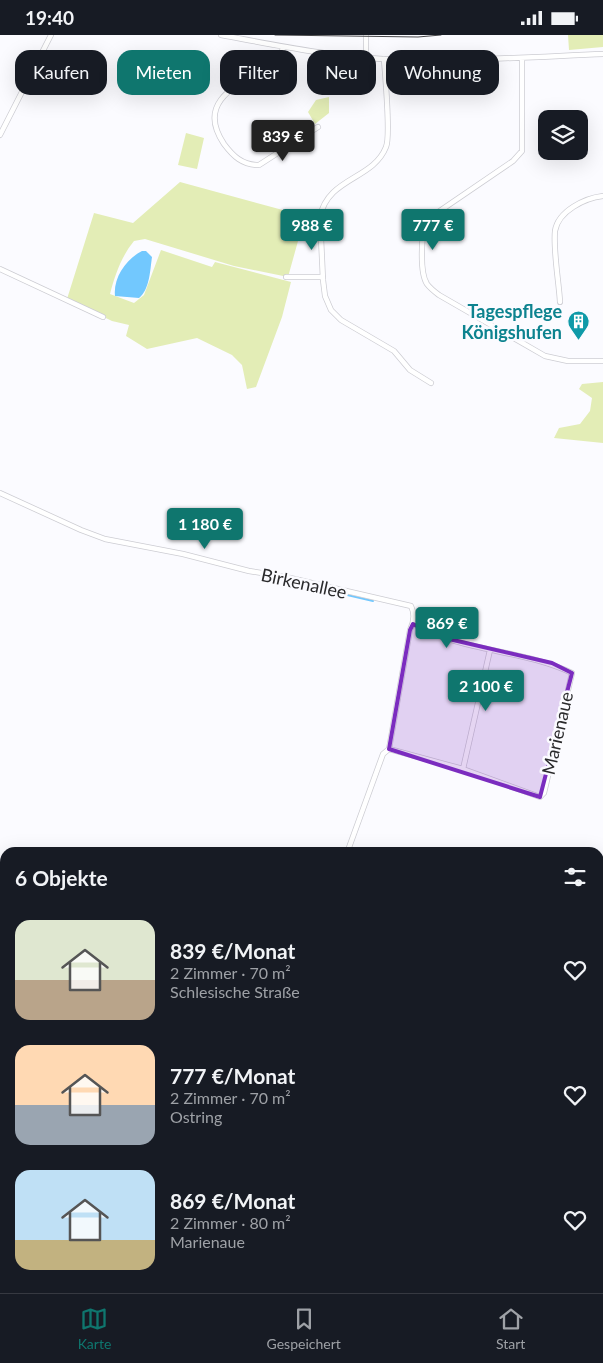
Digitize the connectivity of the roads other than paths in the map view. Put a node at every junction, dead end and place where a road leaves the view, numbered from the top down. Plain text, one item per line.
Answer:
1 (51, 35) edge
2 (221, 35) edge
3 (366, 35) edge
4 (283, 47) junction
5 (308, 50) edge
6 (366, 50) edge
7 (603, 54) edge
8 (376, 58) edge
9 (522, 58) junction
10 (384, 59) junction
11 (318, 127) dead end
12 (0, 135) edge
13 (603, 196) edge
14 (0, 269) edge
15 (286, 277) dead end
16 (323, 277) junction
17 (560, 303) dead end
18 (103, 317) dead end
19 (603, 361) edge
20 (431, 383) dead end
21 (0, 493) edge
22 (413, 624) junction
23 (490, 650) junction
24 (389, 749) junction
25 (463, 769) junction
26 (349, 847) edge

1 - 12 street
2 - 4 street
3 - 6 street
4 - 5 street
4 - 11 street
7 - 9 street
8 - 10 street
9 - 10 street
9 - 19 street
10 - 16 street
13 - 17 street
14 - 18 street
15 - 16 street
16 - 20 street
21 - 22 street, Birkenallee
22 - 23 street, Marienaue
22 - 24 street
23 - 25 street
23 - 25 street, Marienaue
24 - 25 street, Marienaue
24 - 26 street

